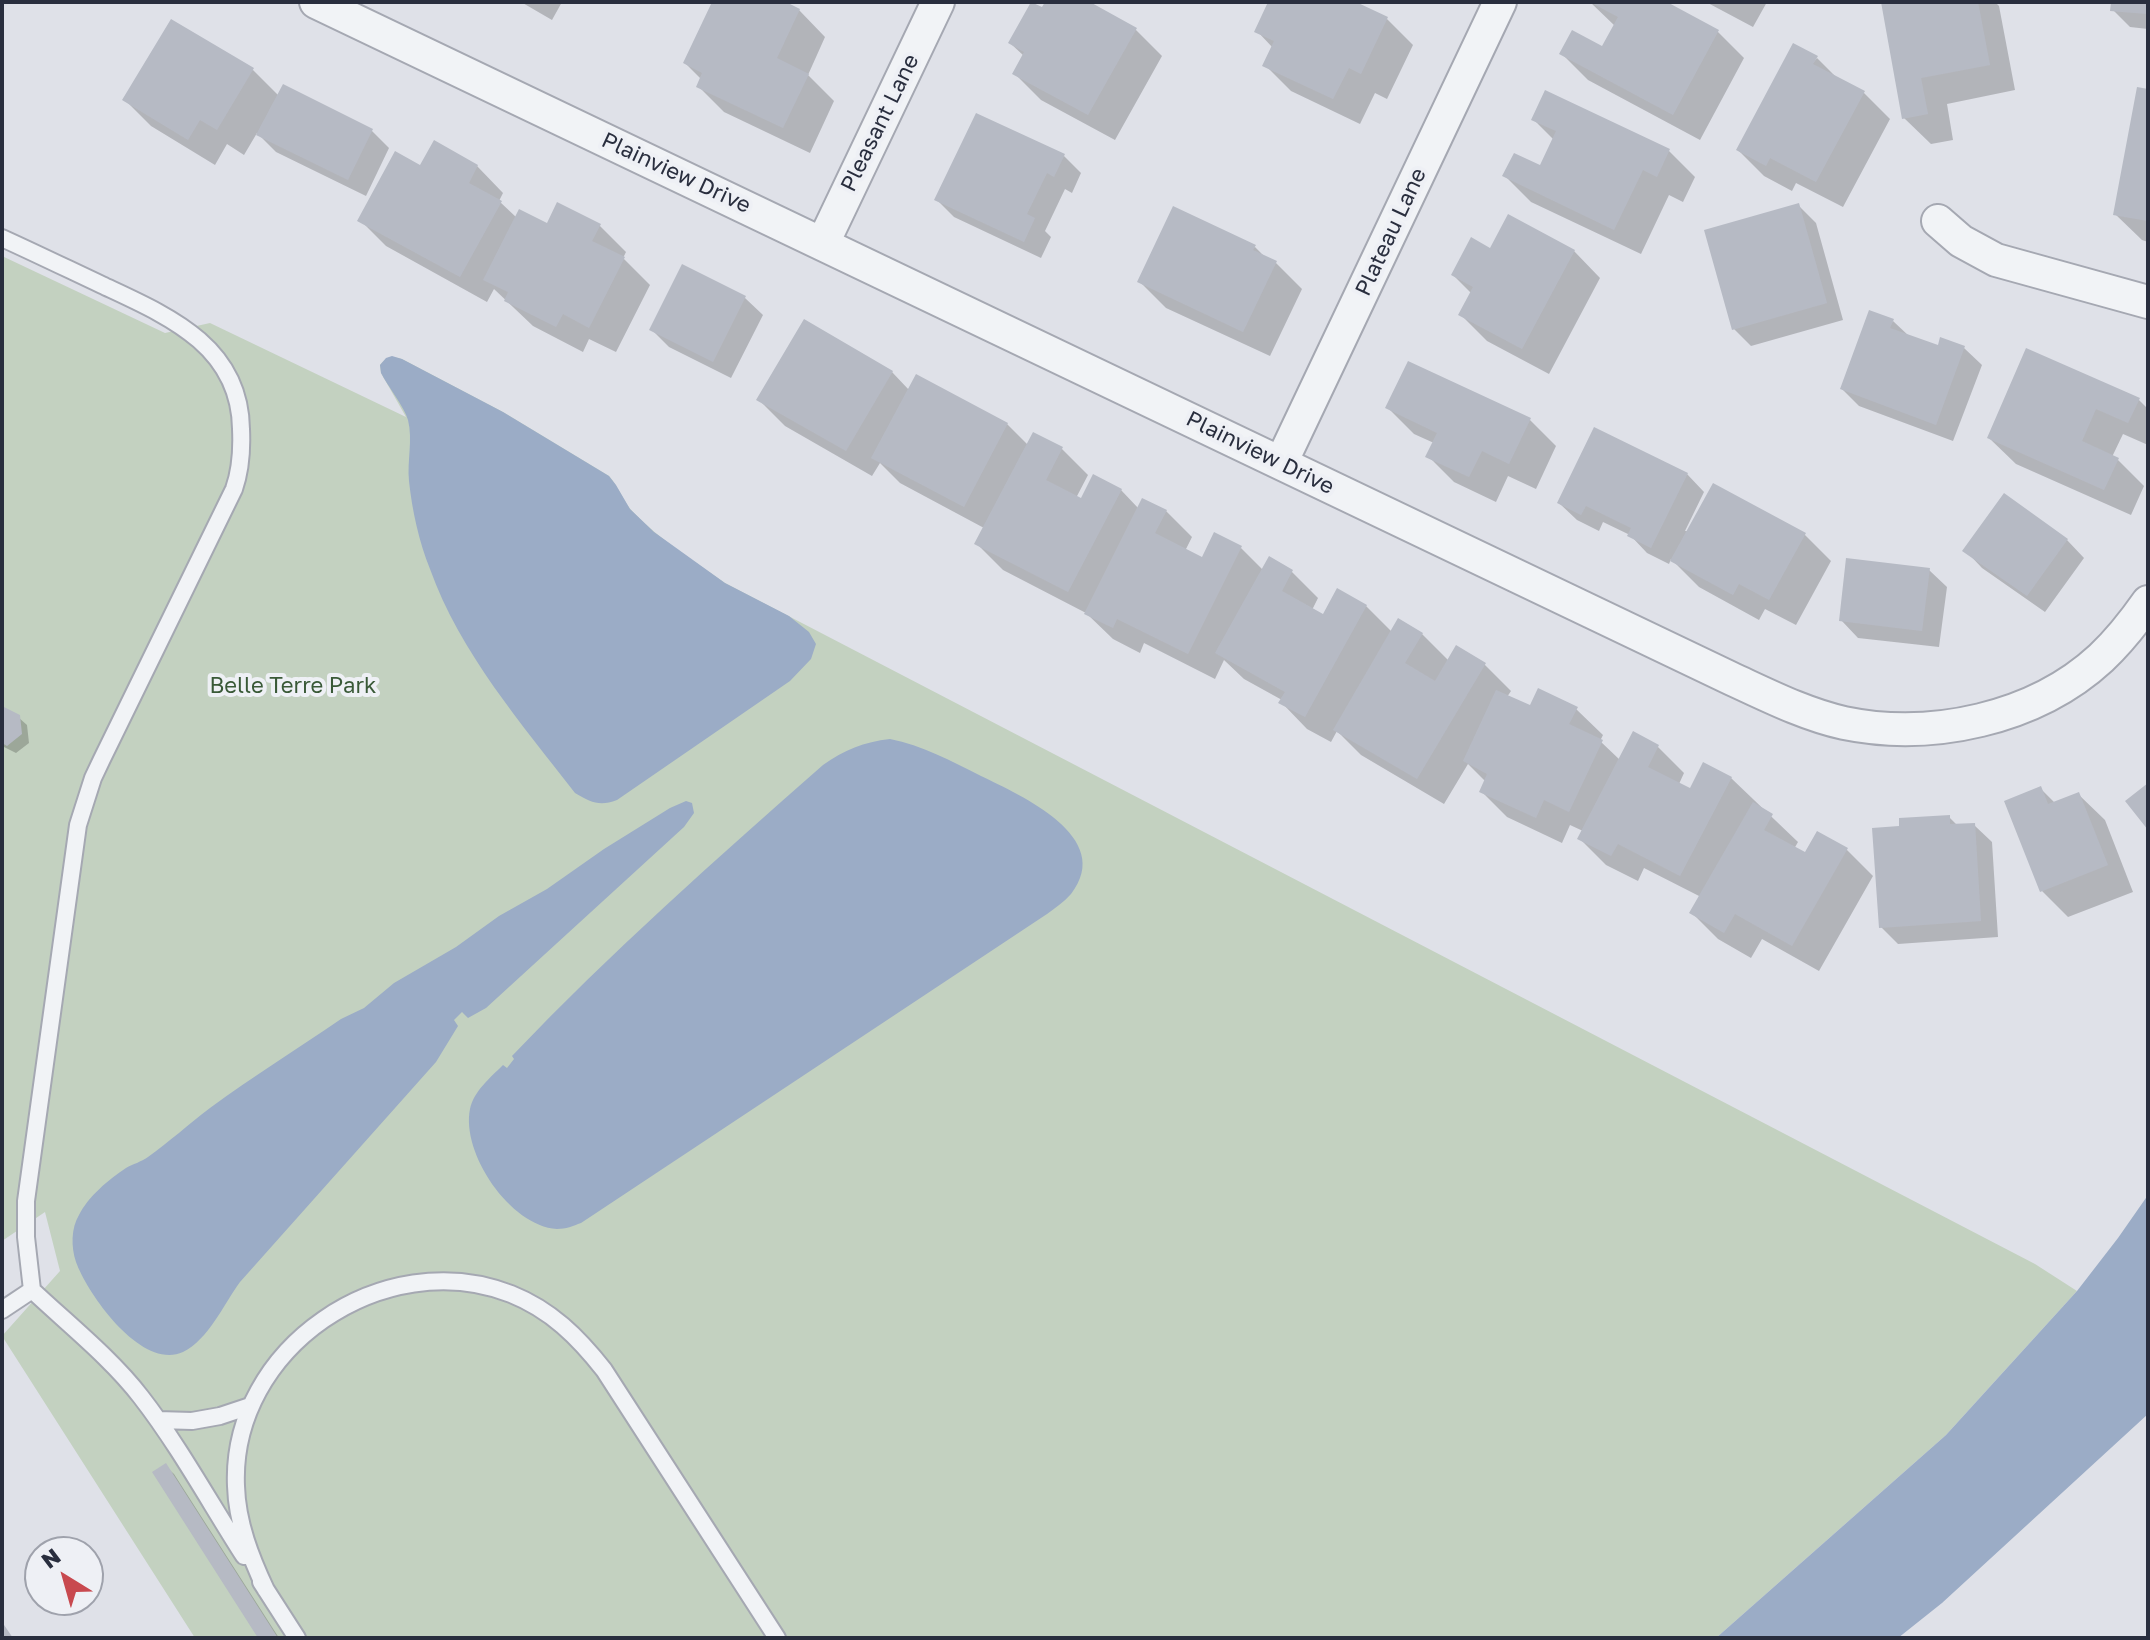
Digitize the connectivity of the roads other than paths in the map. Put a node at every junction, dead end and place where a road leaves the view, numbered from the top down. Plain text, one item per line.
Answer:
1 (316, 2) edge
2 (938, 2) edge
3 (1500, 2) edge
4 (371, 14) edge
5 (1938, 221) dead end
6 (2, 238) edge
7 (823, 243) junction
8 (2148, 302) edge
9 (1281, 463) junction
10 (2148, 602) edge
11 (32, 1290) junction
12 (2, 1310) edge
13 (250, 1406) junction
14 (158, 1420) junction
15 (266, 1590) junction
16 (297, 1638) edge
17 (777, 1638) edge

1 - 4 street, Plainview Drive
2 - 7 street, Pleasant Lane
3 - 9 street, Plateau Lane
4 - 7 street, Plainview Drive
5 - 8 street
6 - 11 lane
7 - 9 street, Plainview Drive
9 - 10 street, Plainview Drive
11 - 12 lane
11 - 14 lane
13 - 14 lane
13 - 15 lane
13 - 17 lane
14 - 15 lane
15 - 16 lane

